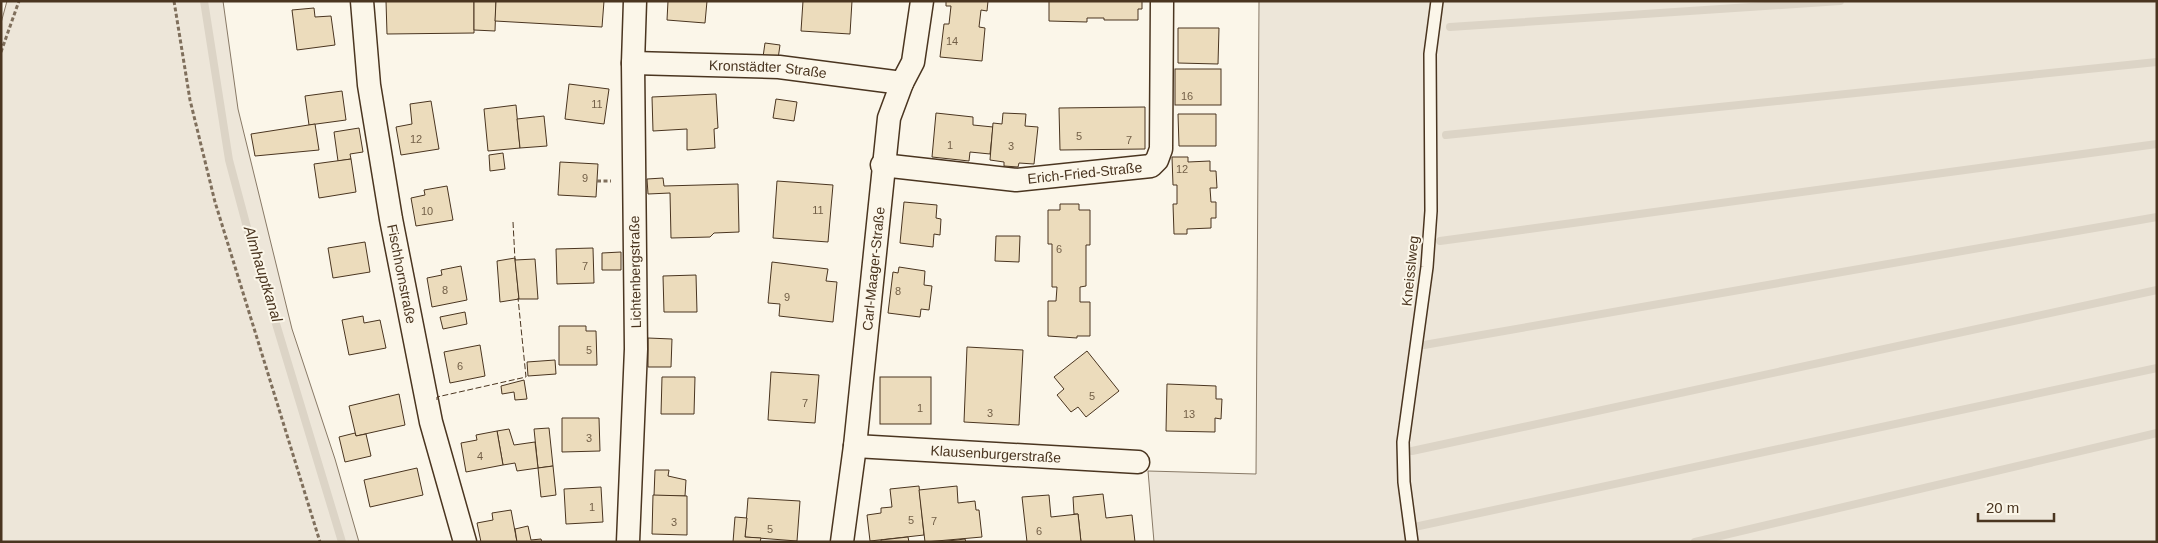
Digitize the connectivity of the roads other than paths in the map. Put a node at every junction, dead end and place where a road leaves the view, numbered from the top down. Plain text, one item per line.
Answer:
1 (362, 1) edge
2 (635, 1) edge
3 (922, 1) edge
4 (1162, 1) edge
5 (1437, 1) edge
6 (633, 63) junction
7 (902, 83) junction
8 (882, 164) junction
9 (855, 446) junction
10 (1138, 462) dead end
11 (465, 542) edge
12 (628, 542) edge
13 (842, 542) edge
14 (1412, 542) edge

1 - 11 street, Fischhornstraße
2 - 6 street, Lichtenbergstraße
3 - 7 street, Carl-Maager-Straße
4 - 8 street, Erich-Fried-Straße
5 - 14 lane, Kneisslweg
6 - 7 street, Kronstädter Straße
6 - 12 street, Lichtenbergstraße
7 - 8 street, Carl-Maager-Straße
8 - 9 street, Carl-Maager-Straße
9 - 10 street, Klausenburgerstraße
9 - 13 street, Carl-Maager-Straße

